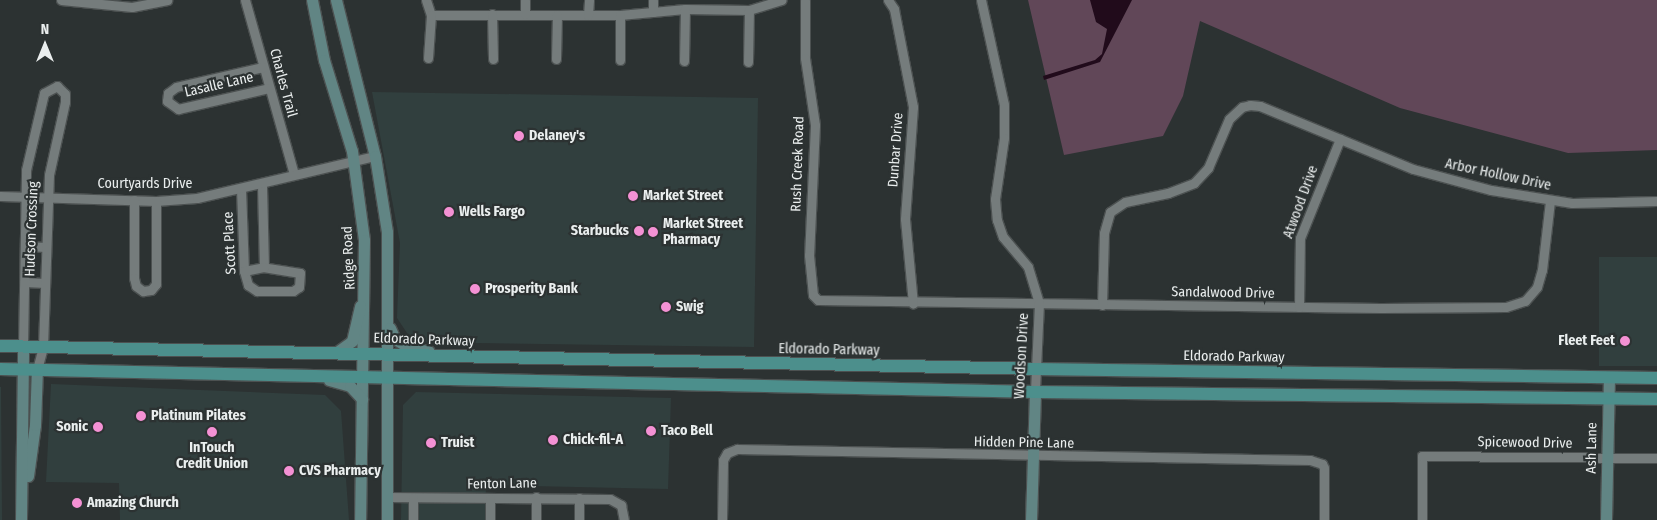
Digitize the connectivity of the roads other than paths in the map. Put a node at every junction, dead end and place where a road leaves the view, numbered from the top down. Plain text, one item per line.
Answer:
1 (60, 0) edge
2 (167, 0) edge
3 (244, 0) edge
4 (312, 0) edge
5 (336, 0) edge
6 (525, 0) edge
7 (588, 0) edge
8 (653, 0) edge
9 (781, 0) edge
10 (805, 0) edge
11 (888, 0) edge
12 (980, 0) edge
13 (426, 1) edge
14 (111, 3) edge
15 (133, 4) edge
16 (685, 9) junction
17 (749, 10) junction
18 (653, 12) junction
19 (431, 14) junction
20 (492, 14) junction
21 (525, 14) junction
22 (556, 15) junction
23 (588, 15) junction
24 (620, 15) junction
25 (428, 58) dead end
26 (493, 59) dead end
27 (556, 59) dead end
28 (620, 60) dead end
29 (684, 61) dead end
30 (748, 62) dead end
31 (263, 67) junction
32 (269, 88) junction
33 (1340, 139) junction
34 (375, 156) junction
35 (353, 160) junction
36 (294, 174) junction
37 (262, 183) junction
38 (241, 189) junction
39 (0, 196) edge
40 (26, 196) junction
41 (48, 196) junction
42 (134, 200) junction
43 (156, 201) junction
44 (1550, 201) junction
45 (1657, 201) edge
46 (25, 246) junction
47 (46, 247) junction
48 (264, 267) junction
49 (244, 271) junction
50 (366, 280) junction
51 (25, 282) junction
52 (45, 284) junction
53 (814, 299) joint
54 (1039, 303) junction
55 (913, 304) junction
56 (1102, 305) junction
57 (1299, 307) junction
58 (389, 326) junction
59 (0, 346) edge
60 (24, 347) junction
61 (43, 347) junction
62 (338, 352) junction
63 (363, 353) junction
64 (388, 353) junction
65 (450, 355) junction
66 (650, 360) junction
67 (0, 369) edge
68 (23, 369) junction
69 (1035, 369) junction
70 (37, 370) junction
71 (292, 375) junction
72 (362, 376) junction
73 (388, 376) junction
74 (403, 376) junction
75 (1609, 377) junction
76 (1657, 378) edge
77 (650, 381) junction
78 (1035, 392) junction
79 (362, 399) junction
80 (1608, 399) junction
81 (1657, 399) edge
82 (388, 410) junction
83 (1031, 458) junction
84 (1606, 458) junction
85 (1657, 458) edge
86 (387, 497) junction
87 (536, 497) junction
88 (413, 498) junction
89 (579, 498) junction
90 (490, 499) junction
91 (21, 520) edge
92 (360, 520) edge
93 (387, 520) edge
94 (413, 520) edge
95 (490, 520) edge
96 (536, 520) edge
97 (579, 520) edge
98 (624, 520) edge
99 (722, 520) edge
100 (1031, 520) edge
101 (1324, 520) edge
102 (1422, 520) edge
103 (1606, 520) edge

1 - 14 street
2 - 15 street
3 - 31 street, Charles Trail
4 - 35 main road, Ridge Road
5 - 34 main road
6 - 21 street
7 - 23 street
8 - 18 street
9 - 17 street
10 - 53 street, Rush Creek Road
11 - 55 street, Dunbar Drive
12 - 54 street, Woodson Drive
13 - 19 street
14 - 15 street
16 - 17 street
16 - 18 street
16 - 29 street
17 - 30 street
18 - 24 street
19 - 20 street
19 - 25 street
20 - 21 street
20 - 26 street
21 - 22 street
22 - 23 street
22 - 27 street
23 - 24 street
24 - 28 street
31 - 32 street, Charles Trail
31 - 32 street, Lasalle Lane
32 - 36 street, Charles Trail
33 - 44 street, Arbor Hollow Drive
33 - 56 street, Arbor Hollow Drive
33 - 57 street, Atwood Drive
34 - 35 street, Courtyards Drive
34 - 58 main road
35 - 36 street, Courtyards Drive
35 - 50 main road, Ridge Road
36 - 37 street, Courtyards Drive
37 - 38 street, Courtyards Drive
37 - 48 street
38 - 43 street, Courtyards Drive
38 - 49 street, Scott Place
39 - 40 street, Courtyards Drive
40 - 41 street, Courtyards Drive
40 - 41 street, Hudson Crossing
40 - 46 street, Hudson Crossing
41 - 42 street, Courtyards Drive
41 - 47 street, Hudson Crossing
42 - 43 street, Courtyards Drive
42 - 43 street
44 - 45 street, Arbor Hollow Drive
44 - 57 street, Sandalwood Drive
46 - 47 street
46 - 51 street, Hudson Crossing
47 - 52 street, Hudson Crossing
48 - 49 street
48 - 49 street, Scott Place
50 - 62 main road
50 - 63 main road, Ridge Road
51 - 52 street
51 - 60 street, Hudson Crossing
52 - 61 street, Hudson Crossing
53 - 55 street, Sandalwood Drive
54 - 55 street, Sandalwood Drive
54 - 56 street, Sandalwood Drive
54 - 69 street, Woodson Drive
56 - 57 street, Sandalwood Drive
58 - 64 main road
58 - 65 main road
59 - 60 main road, Eldorado Parkway
60 - 61 main road, Eldorado Parkway
60 - 68 main road, Hudson Crossing
61 - 62 main road, Eldorado Parkway
61 - 70 street, Hudson Crossing
62 - 63 main road, Eldorado Parkway
63 - 64 main road, Eldorado Parkway
63 - 72 main road, Ridge Road
64 - 65 main road, Eldorado Parkway
64 - 73 main road
65 - 66 main road, Eldorado Parkway
66 - 69 main road, Eldorado Parkway
66 - 77 main road
67 - 68 main road
68 - 70 main road
68 - 91 main road, Hudson Crossing
69 - 75 main road, Eldorado Parkway
69 - 78 street, Woodson Drive
70 - 71 main road
70 - 91 main road, Hudson Crossing
71 - 72 main road
71 - 79 main road
72 - 73 main road
72 - 79 main road, Ridge Road
73 - 74 main road
73 - 82 main road
74 - 77 main road
74 - 82 main road
75 - 76 main road, Eldorado Parkway
75 - 80 main road, Ash Lane
77 - 78 main road
78 - 80 main road
78 - 83 main road, Woodson Drive
79 - 92 main road, Ridge Road
80 - 81 main road
80 - 84 main road, Ash Lane
82 - 86 main road
83 - 99 street, Hidden Pine Lane
83 - 100 main road, Woodson Drive
83 - 101 street, Hidden Pine Lane
84 - 85 street, Spicewood Drive
84 - 102 street, Spicewood Drive
84 - 103 main road, Ash Lane
86 - 88 street, Fenton Lane
86 - 93 main road
87 - 89 street, Fenton Lane
87 - 90 street, Fenton Lane
87 - 96 street
88 - 90 street, Fenton Lane
88 - 94 street
89 - 97 street
89 - 98 street, Fenton Lane
90 - 95 street

